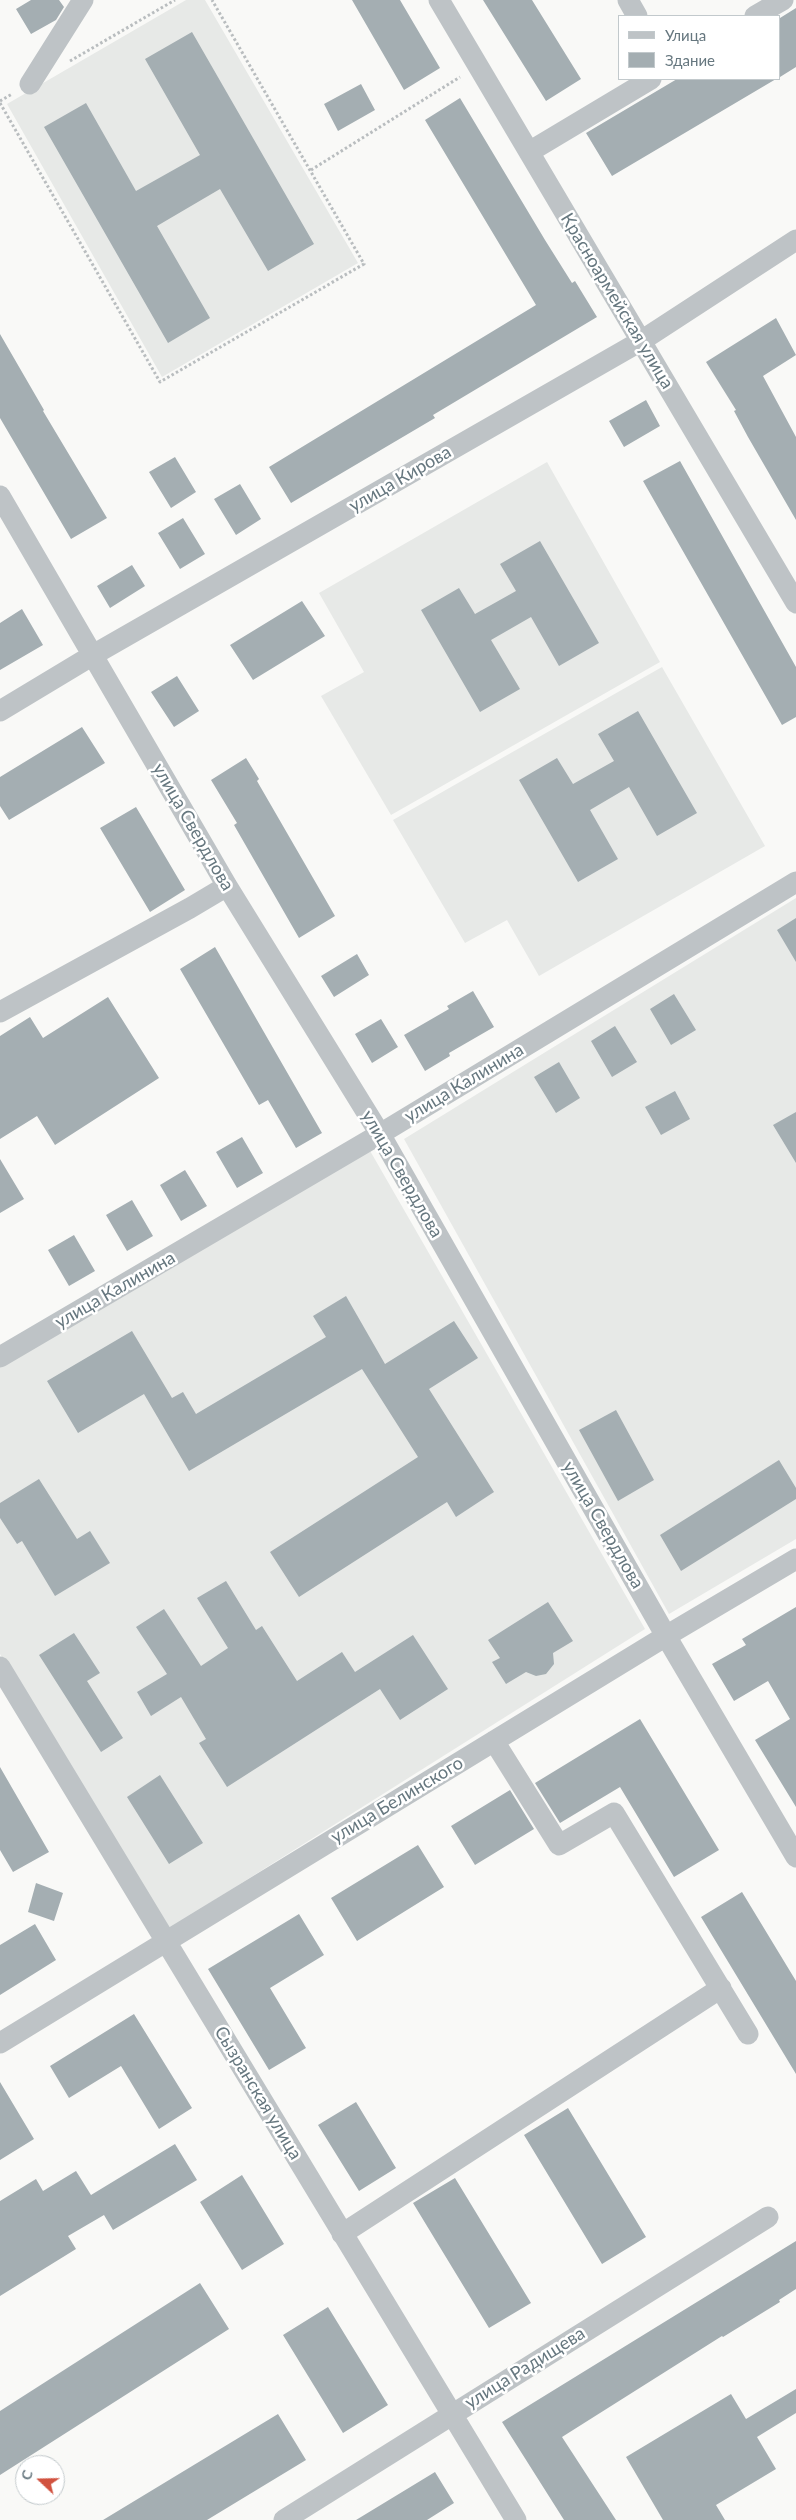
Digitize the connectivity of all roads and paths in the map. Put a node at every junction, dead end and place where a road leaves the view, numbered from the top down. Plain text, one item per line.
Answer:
1 (83, 0) edge
2 (175, 0) edge
3 (212, 0) edge
4 (438, 0) edge
5 (628, 0) edge
6 (782, 0) edge
7 (636, 15) edge
8 (757, 15) edge
9 (64, 64) dead end
10 (478, 66) junction
11 (648, 80) edge
12 (30, 84) joint
13 (0, 102) edge
14 (528, 152) junction
15 (310, 170) junction
16 (796, 240) edge
17 (641, 341) junction
18 (0, 496) edge
19 (796, 603) edge
20 (93, 655) junction
21 (0, 711) edge
22 (796, 882) edge
23 (227, 886) junction
24 (0, 1012) edge
25 (380, 1134) junction
26 (0, 1358) edge
27 (796, 1559) edge
28 (666, 1636) junction
29 (0, 1667) edge
30 (494, 1741) junction
31 (796, 1857) edge
32 (166, 1942) junction
33 (721, 1988) junction
34 (748, 2034) dead end
35 (0, 2043) edge
36 (768, 2217) dead end
37 (342, 2234) junction
38 (452, 2414) junction
39 (284, 2520) edge
40 (516, 2520) edge

1 - 12 street
2 - 9 path
3 - 15 path
4 - 10 street, Красноармейская улица
5 - 7 street
6 - 8 street
10 - 14 street, Красноармейская улица
10 - 15 path
11 - 14 street
12 - 13 path
13 - 15 path
14 - 17 street, Красноармейская улица
16 - 17 street, улица Кирова
17 - 19 street, Красноармейская улица
17 - 20 street, улица Кирова
18 - 20 street, улица Свердлова
20 - 21 street, улица Кирова
20 - 23 street, улица Свердлова
22 - 25 street, улица Калинина
23 - 24 street
23 - 25 street, улица Свердлова
25 - 26 street, улица Калинина
25 - 28 street, улица Свердлова
27 - 28 street, улица Белинского
28 - 30 street, улица Белинского
28 - 31 street, улица Свердлова
29 - 32 street, Сызранская улица
30 - 32 street, улица Белинского
30 - 33 street
32 - 35 street, улица Белинского
32 - 37 street, Сызранская улица
33 - 34 street
33 - 37 street
36 - 38 street, улица Радищева
37 - 38 street, Сызранская улица
38 - 39 street, улица Радищева
38 - 40 street, Сызранская улица

